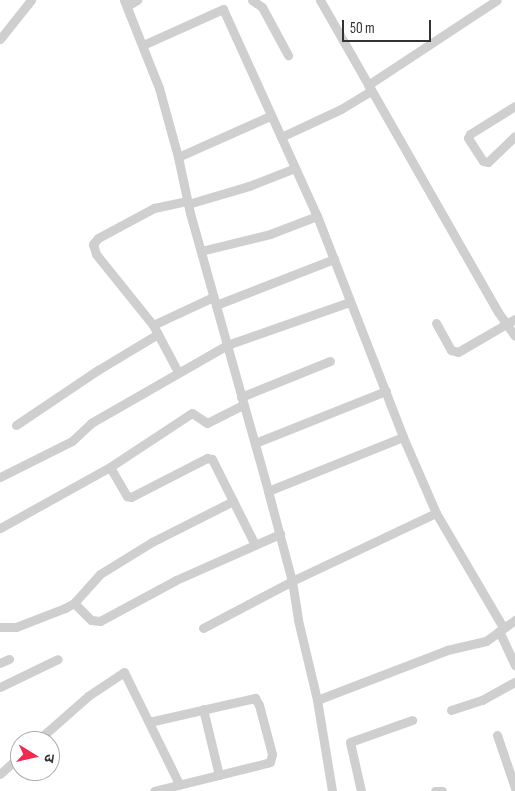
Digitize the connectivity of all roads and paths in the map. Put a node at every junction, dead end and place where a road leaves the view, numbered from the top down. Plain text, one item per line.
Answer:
1 (31, 0) edge
2 (137, 0) edge
3 (252, 0) edge
4 (320, 0) edge
5 (497, 0) edge
6 (126, 3) edge
7 (0, 38) edge
8 (143, 45) junction
9 (288, 56) dead end
10 (369, 88) junction
11 (515, 106) edge
12 (270, 116) junction
13 (515, 136) edge
14 (281, 137) junction
15 (178, 157) junction
16 (295, 168) junction
17 (188, 203) junction
18 (317, 216) junction
19 (200, 250) junction
20 (334, 259) junction
21 (214, 301) junction
22 (349, 302) junction
23 (515, 319) edge
24 (436, 323) dead end
25 (506, 324) junction
26 (153, 325) junction
27 (158, 334) junction
28 (515, 336) edge
29 (227, 345) junction
30 (330, 361) dead end
31 (178, 372) junction
32 (386, 391) junction
33 (242, 401) junction
34 (16, 425) dead end
35 (403, 437) junction
36 (255, 443) junction
37 (110, 467) junction
38 (0, 477) edge
39 (268, 490) junction
40 (233, 501) junction
41 (436, 513) junction
42 (0, 528) edge
43 (280, 534) junction
44 (255, 545) junction
45 (292, 581) junction
46 (74, 603) junction
47 (515, 620) edge
48 (0, 627) edge
49 (202, 628) dead end
50 (501, 629) junction
51 (58, 659) dead end
52 (515, 666) edge
53 (515, 682) edge
54 (0, 687) edge
55 (317, 700) junction
56 (203, 709) junction
57 (451, 710) dead end
58 (412, 720) dead end
59 (149, 722) junction
60 (48, 731) edge
61 (497, 735) dead end
62 (10, 765) edge
63 (0, 774) edge
64 (219, 775) junction
65 (179, 784) junction
66 (515, 788) edge
67 (154, 791) edge
68 (332, 791) edge
69 (361, 791) edge
70 (435, 791) edge
71 (442, 791) edge

1 - 7 street
2 - 6 street
3 - 9 street
4 - 10 street
5 - 10 street
6 - 8 street
8 - 12 street
8 - 15 street
10 - 14 street
10 - 25 street
11 - 13 street
12 - 14 street
12 - 15 street
14 - 16 street
15 - 17 street
16 - 17 street
16 - 18 street
17 - 19 street
17 - 26 street
18 - 19 street
18 - 20 street
19 - 21 street
20 - 21 street
20 - 22 street
21 - 26 street
21 - 29 street
22 - 29 street
22 - 32 street
23 - 25 street
24 - 25 street
25 - 28 street
26 - 27 street
27 - 31 street
27 - 34 street
29 - 31 street
29 - 33 street
30 - 33 street
31 - 38 street
32 - 35 street
32 - 36 street
33 - 36 street
33 - 37 street
35 - 39 street
35 - 41 street
36 - 39 street
37 - 40 street
37 - 42 street
39 - 43 street
40 - 44 street
40 - 46 street
41 - 45 street
41 - 50 street
43 - 44 street
43 - 45 street
44 - 46 street
45 - 49 street
45 - 55 street
46 - 48 street
47 - 50 street
50 - 52 street
50 - 55 street
51 - 54 street
53 - 57 street
55 - 68 street
56 - 59 street
56 - 64 street
56 - 64 street
58 - 69 street
59 - 60 street
59 - 65 street
61 - 66 street
62 - 63 street
64 - 65 street
65 - 67 street
70 - 71 street

